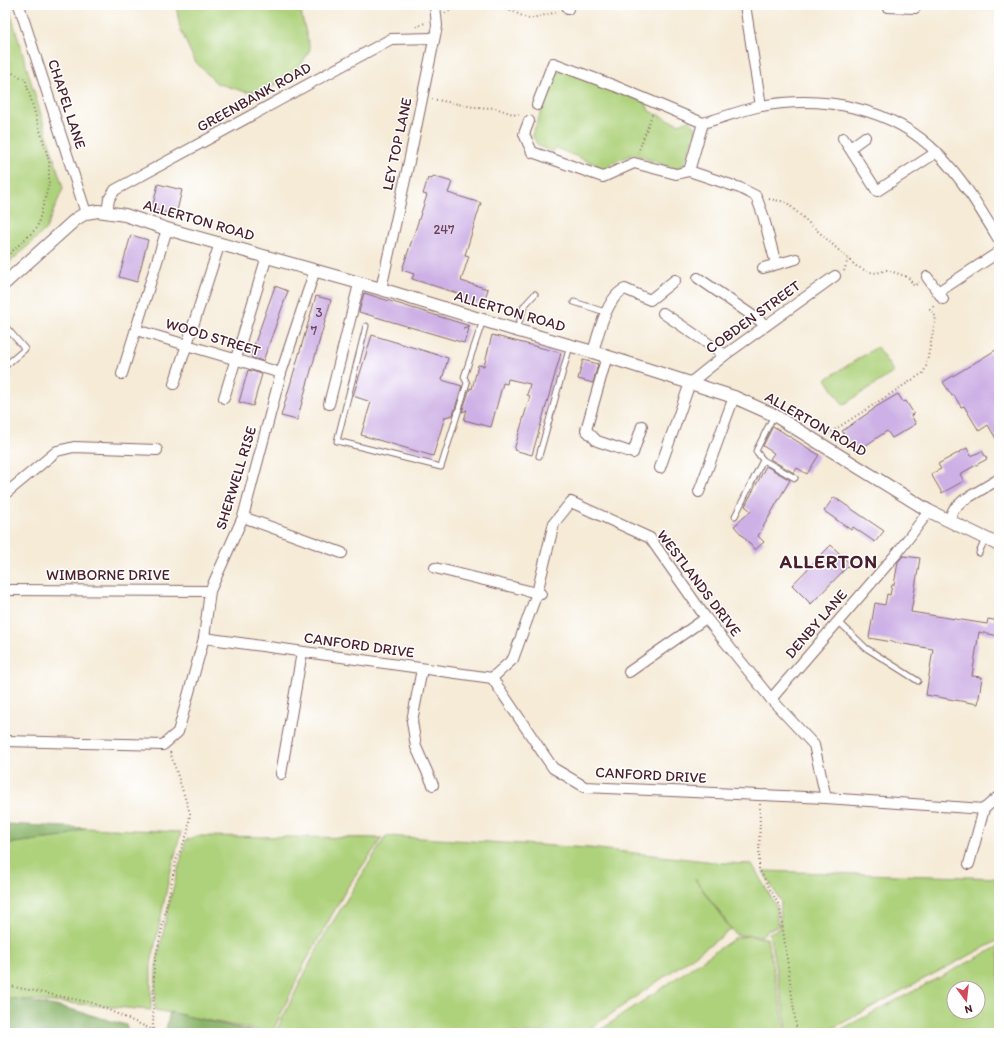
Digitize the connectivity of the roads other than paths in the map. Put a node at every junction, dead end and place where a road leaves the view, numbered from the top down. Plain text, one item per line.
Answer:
1 (19, 5) edge
2 (435, 5) edge
3 (745, 5) edge
4 (887, 5) edge
5 (915, 5) edge
6 (434, 38) junction
7 (537, 105) dead end
8 (761, 106) junction
9 (526, 117) road end
10 (703, 123) junction
11 (865, 137) dead end
12 (843, 138) dead end
13 (850, 148) junction
14 (937, 152) junction
15 (689, 171) junction
16 (86, 213) junction
17 (107, 213) junction
18 (167, 229) junction
19 (999, 240) edge
20 (220, 243) junction
21 (999, 252) edge
22 (267, 256) junction
23 (796, 258) dead end
24 (776, 264) junction
25 (764, 268) dead end
26 (315, 270) junction
27 (835, 276) dead end
28 (927, 277) road end
29 (698, 278) dead end
30 (675, 280) dead end
31 (5, 283) edge
32 (359, 284) junction
33 (381, 289) junction
34 (535, 294) dead end
35 (574, 302) dead end
36 (605, 312) junction
37 (663, 313) dead end
38 (483, 320) junction
39 (766, 325) junction
40 (5, 326) edge
41 (366, 326) dead end
42 (136, 330) junction
43 (517, 330) junction
44 (187, 344) junction
45 (571, 345) junction
46 (593, 352) junction
47 (724, 355) junction
48 (607, 356) junction
49 (236, 359) junction
50 (5, 366) edge
51 (281, 373) junction
52 (122, 374) dead end
53 (690, 383) junction
54 (174, 384) dead end
55 (734, 397) junction
56 (224, 398) dead end
57 (330, 404) dead end
58 (774, 415) junction
59 (642, 426) dead end
60 (157, 450) dead end
61 (539, 456) dead end
62 (763, 460) junction
63 (660, 468) dead end
64 (795, 478) dead end
65 (999, 479) edge
66 (699, 492) dead end
67 (5, 494) edge
68 (929, 511) junction
69 (735, 516) dead end
70 (243, 517) junction
71 (948, 521) junction
72 (985, 539) junction
73 (999, 545) edge
74 (342, 553) dead end
75 (979, 553) dead end
76 (435, 568) dead end
77 (5, 590) edge
78 (210, 591) junction
79 (539, 594) junction
80 (706, 618) junction
81 (838, 622) junction
82 (204, 638) junction
83 (302, 652) junction
84 (422, 669) junction
85 (628, 672) dead end
86 (492, 678) junction
87 (918, 681) dead end
88 (771, 699) junction
89 (5, 741) edge
90 (281, 774) dead end
91 (433, 785) dead end
92 (999, 796) edge
93 (826, 798) junction
94 (984, 809) junction
95 (969, 864) dead end

1 - 16 street, CHAPEL LANE
2 - 6 street, LEY TOP LANE
3 - 8 street
4 - 5 street
6 - 17 street, GREENBANK ROAD
6 - 33 street, LEY TOP LANE
7 - 10 street
8 - 10 street
8 - 14 street
9 - 15 street
10 - 15 street
11 - 13 street
12 - 13 street
13 - 14 street
14 - 19 street
15 - 24 street
16 - 17 street, ALLERTON ROAD
16 - 31 street
17 - 18 street, ALLERTON ROAD
18 - 20 street, ALLERTON ROAD
18 - 42 street
20 - 22 street, ALLERTON ROAD
20 - 44 street
21 - 28 street
22 - 26 street, ALLERTON ROAD
22 - 49 street
23 - 24 street
24 - 25 street
26 - 32 street, ALLERTON ROAD
26 - 51 street, SHERWELL RISE
27 - 39 street, COBDEN STREET
29 - 39 street
30 - 36 street
32 - 33 street, ALLERTON ROAD
32 - 57 street
33 - 38 street, ALLERTON ROAD
34 - 43 lane
35 - 36 lane
36 - 46 street
37 - 47 street
38 - 41 lane
38 - 43 street, ALLERTON ROAD
39 - 47 street, COBDEN STREET
40 - 50 lane
42 - 44 street, WOOD STREET
42 - 52 street
43 - 45 street, ALLERTON ROAD
44 - 49 street, WOOD STREET
44 - 54 street
45 - 46 street, ALLERTON ROAD
45 - 61 lane
46 - 48 street, ALLERTON ROAD
47 - 53 street, COBDEN STREET
48 - 53 street, ALLERTON ROAD
48 - 59 street
49 - 51 street, WOOD STREET
49 - 56 street
51 - 70 street, SHERWELL RISE
53 - 55 street, ALLERTON ROAD
53 - 63 street
55 - 58 street, ALLERTON ROAD
55 - 66 street
58 - 62 lane
58 - 68 street, ALLERTON ROAD
60 - 67 street
62 - 64 lane
62 - 69 lane
65 - 71 street
68 - 71 street, ALLERTON ROAD
68 - 81 street, DENBY LANE
70 - 74 street
70 - 78 street, SHERWELL RISE
71 - 72 street, ALLERTON ROAD
72 - 73 street, ALLERTON ROAD
72 - 75 lane
76 - 79 street
77 - 78 street, WIMBORNE DRIVE
78 - 82 street, SHERWELL RISE
79 - 80 street, WESTLANDS DRIVE
79 - 86 street, WESTLANDS DRIVE
80 - 85 street
80 - 88 street, WESTLANDS DRIVE
81 - 87 lane
81 - 88 street, DENBY LANE
82 - 83 street, CANFORD DRIVE
82 - 89 street, SHERWELL RISE
83 - 84 street, CANFORD DRIVE
83 - 90 street
84 - 86 street, CANFORD DRIVE
84 - 91 street
86 - 93 street, CANFORD DRIVE
88 - 93 street, WESTLANDS DRIVE
92 - 94 street
93 - 94 street, CANFORD DRIVE
94 - 95 street

